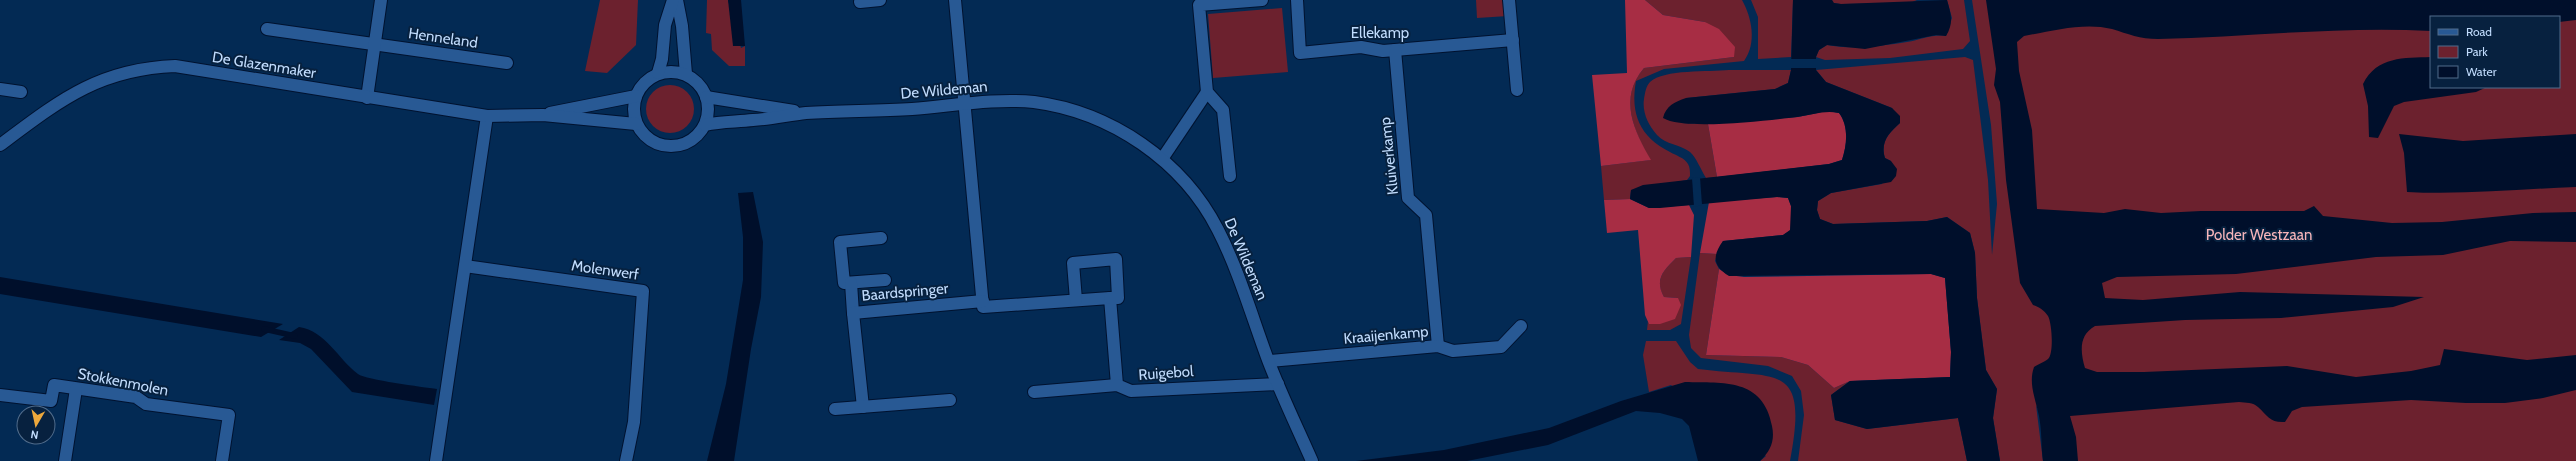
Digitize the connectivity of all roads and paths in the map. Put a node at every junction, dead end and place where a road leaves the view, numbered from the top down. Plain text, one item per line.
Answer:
1 (381, 0) edge
2 (673, 0) edge
3 (677, 0) edge
4 (880, 0) edge
5 (955, 0) edge
6 (1262, 0) edge
7 (1297, 0) edge
8 (1509, 0) edge
9 (860, 2) dead end
10 (267, 29) dead end
11 (1513, 40) junction
12 (375, 44) junction
13 (1395, 50) junction
14 (508, 63) dead end
15 (658, 73) junction
16 (686, 74) junction
17 (0, 89) edge
18 (1517, 90) dead end
19 (21, 92) dead end
20 (1207, 92) junction
21 (636, 96) junction
22 (706, 97) junction
23 (367, 98) junction
24 (964, 105) junction
25 (805, 114) junction
26 (543, 115) junction
27 (487, 116) junction
28 (636, 124) junction
29 (705, 125) junction
30 (0, 145) edge
31 (1162, 158) junction
32 (1230, 176) dead end
33 (881, 238) dead end
34 (465, 266) junction
35 (885, 280) dead end
36 (851, 283) junction
37 (1110, 298) junction
38 (1076, 300) junction
39 (983, 301) junction
40 (853, 313) junction
41 (1522, 326) dead end
42 (1438, 346) junction
43 (1269, 361) junction
44 (1278, 384) junction
45 (1117, 385) junction
46 (76, 388) junction
47 (1034, 392) dead end
48 (0, 395) edge
49 (950, 400) dead end
50 (863, 407) junction
51 (835, 409) dead end
52 (65, 461) edge
53 (222, 461) edge
54 (436, 461) edge
55 (626, 461) edge
56 (1312, 461) edge

1 - 12 street
2 - 15 street
3 - 16 street
4 - 9 street
5 - 24 street
6 - 20 street
7 - 13 street, Ellekamp
8 - 11 street
10 - 12 street, Henneland
11 - 13 street, Ellekamp
11 - 18 street
12 - 14 street, Henneland
12 - 23 street
13 - 42 street, Kluiverkamp
15 - 16 street
15 - 21 street
16 - 22 street
17 - 19 street
20 - 31 street
20 - 32 street
21 - 26 street, De Glazenmaker
21 - 28 street
22 - 25 street, De Wildeman
22 - 29 street
23 - 27 street, De Glazenmaker
23 - 30 street, De Glazenmaker
24 - 25 street, De Wildeman
24 - 31 street, De Wildeman
24 - 39 street
25 - 29 street, De Wildeman
26 - 27 street, De Glazenmaker
26 - 28 street, De Glazenmaker
27 - 34 street
28 - 29 street
31 - 43 street, De Wildeman
33 - 36 street, Baardspringer
34 - 54 street
34 - 55 street, Molenwerf
35 - 36 street, Baardspringer
36 - 40 street
37 - 38 street, Baardspringer
37 - 38 street
37 - 45 street
38 - 39 street, Baardspringer
39 - 40 street, Baardspringer
40 - 50 street, Baardspringer
41 - 42 street, Kraaijenkamp
42 - 43 street, Kraaijenkamp
43 - 44 street, De Wildeman
44 - 45 street, Ruigebol
44 - 56 street, De Wildeman
45 - 47 street, Ruigebol
46 - 48 street, Stokkenmolen
46 - 52 street
46 - 53 street, Stokkenmolen
49 - 50 street
50 - 51 street

